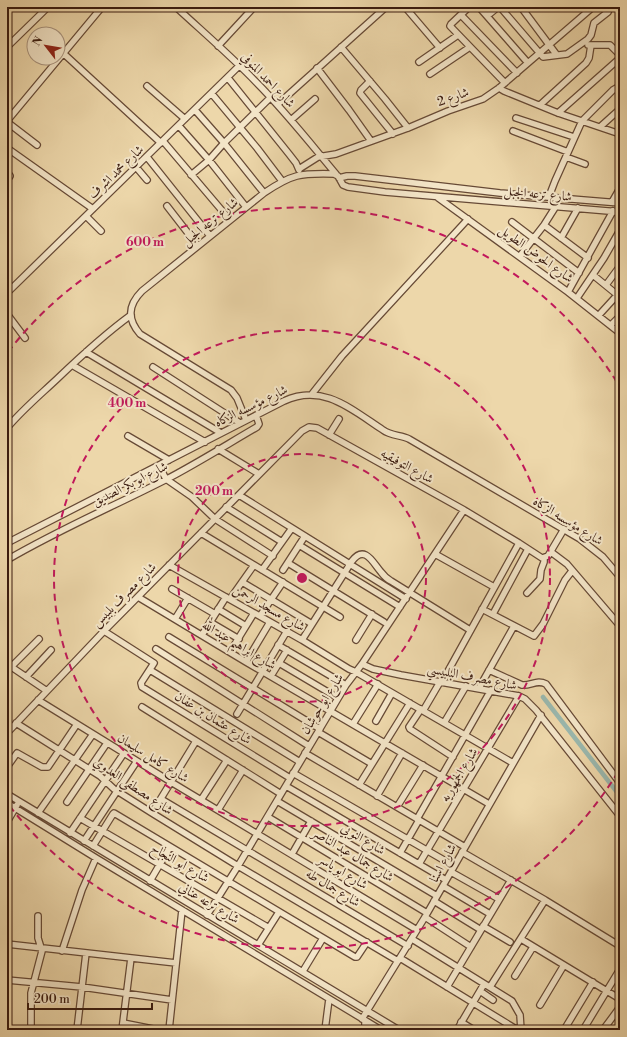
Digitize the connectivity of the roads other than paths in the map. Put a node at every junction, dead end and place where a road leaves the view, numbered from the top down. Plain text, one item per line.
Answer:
1 (48, 7) edge
2 (102, 7) edge
3 (176, 7) edge
4 (254, 7) edge
5 (386, 7) edge
6 (405, 7) edge
7 (468, 7) edge
8 (479, 7) edge
9 (499, 7) edge
10 (522, 7) edge
11 (610, 7) edge
12 (589, 8) edge
13 (461, 14) junction
14 (487, 16) junction
15 (458, 35) junction
16 (549, 44) junction
17 (581, 44) junction
18 (591, 45) junction
19 (218, 46) junction
20 (7, 47) edge
21 (470, 47) junction
22 (341, 48) junction
23 (440, 48) junction
24 (66, 49) edge
25 (539, 53) junction
26 (556, 54) junction
27 (66, 56) edge
28 (620, 56) edge
29 (419, 62) dead end
30 (528, 63) junction
31 (240, 65) junction
32 (52, 66) edge
33 (317, 68) junction
34 (517, 73) junction
35 (430, 74) dead end
36 (228, 78) junction
37 (370, 81) junction
38 (505, 83) junction
39 (147, 86) dead end
40 (620, 86) edge
41 (499, 88) junction
42 (212, 94) junction
43 (271, 97) junction
44 (315, 99) dead end
45 (278, 104) junction
46 (540, 105) junction
47 (620, 109) edge
48 (195, 110) junction
49 (256, 112) junction
50 (558, 113) junction
51 (516, 118) dead end
52 (186, 119) junction
53 (291, 120) junction
54 (7, 121) edge
55 (582, 121) junction
56 (179, 126) junction
57 (600, 127) junction
58 (240, 128) junction
59 (408, 128) junction
60 (513, 131) dead end
61 (620, 133) edge
62 (393, 134) junction
63 (574, 137) junction
64 (371, 141) junction
65 (162, 142) junction
66 (224, 143) junction
67 (37, 145) dead end
68 (7, 148) edge
69 (567, 155) junction
70 (320, 156) junction
71 (147, 157) junction
72 (209, 160) junction
73 (585, 164) dead end
74 (136, 167) junction
75 (7, 172) edge
76 (300, 172) junction
77 (191, 175) junction
78 (338, 176) junction
79 (7, 180) edge
80 (147, 180) dead end
81 (282, 181) junction
82 (620, 188) edge
83 (264, 193) junction
84 (437, 196) junction
85 (550, 196) junction
86 (167, 206) dead end
87 (556, 206) junction
88 (246, 207) junction
89 (616, 207) edge
90 (578, 208) junction
91 (93, 209) junction
92 (86, 216) junction
93 (468, 219) junction
94 (230, 220) junction
95 (512, 222) dead end
96 (544, 225) junction
97 (620, 230) edge
98 (101, 232) dead end
99 (210, 236) junction
100 (534, 238) junction
101 (561, 238) junction
102 (198, 246) junction
103 (520, 256) junction
104 (588, 258) junction
105 (620, 266) edge
106 (579, 273) junction
107 (593, 274) junction
108 (606, 285) junction
109 (568, 292) junction
110 (7, 293) edge
111 (619, 295) edge
112 (577, 298) junction
113 (7, 314) edge
114 (131, 314) junction
115 (599, 315) junction
116 (620, 316) edge
117 (611, 325) junction
118 (620, 332) edge
119 (25, 338) dead end
120 (86, 352) junction
121 (72, 365) junction
122 (153, 367) dead end
123 (312, 394) junction
124 (254, 416) junction
125 (339, 419) dead end
126 (246, 420) junction
127 (240, 423) junction
128 (7, 428) edge
129 (220, 433) junction
130 (330, 434) junction
131 (128, 436) dead end
132 (205, 442) junction
133 (218, 449) junction
134 (169, 460) junction
135 (159, 466) junction
136 (259, 474) junction
137 (166, 479) junction
138 (239, 495) junction
139 (226, 507) junction
140 (464, 510) junction
141 (215, 519) junction
142 (292, 528) junction
143 (563, 532) junction
144 (201, 533) junction
145 (305, 536) junction
146 (282, 542) junction
147 (7, 543) edge
148 (519, 543) junction
149 (299, 545) junction
150 (528, 549) junction
151 (7, 551) edge
152 (551, 552) junction
153 (435, 554) junction
154 (273, 556) junction
155 (544, 558) junction
156 (8, 559) edge
157 (288, 563) junction
158 (350, 564) junction
159 (169, 565) junction
160 (254, 565) junction
161 (262, 570) junction
162 (283, 570) dead end
163 (572, 571) junction
164 (344, 573) junction
165 (620, 577) edge
166 (242, 582) junction
167 (283, 582) junction
168 (494, 587) junction
169 (172, 589) dead end
170 (333, 590) junction
171 (409, 593) junction
172 (527, 593) dead end
173 (138, 597) junction
174 (188, 598) junction
175 (228, 598) junction
176 (271, 599) junction
177 (406, 599) junction
178 (323, 607) junction
179 (400, 607) junction
180 (482, 609) junction
181 (216, 612) junction
182 (254, 613) junction
183 (372, 614) junction
184 (493, 614) junction
185 (260, 616) junction
186 (340, 617) dead end
187 (175, 619) junction
188 (210, 622) junction
189 (270, 622) junction
190 (384, 622) dead end
191 (312, 624) junction
192 (246, 626) junction
193 (514, 626) junction
194 (620, 626) edge
195 (470, 630) junction
196 (104, 631) junction
197 (287, 631) junction
198 (202, 635) junction
199 (169, 637) dead end
200 (39, 639) dead end
201 (239, 639) junction
202 (302, 640) junction
203 (356, 640) dead end
204 (278, 645) junction
205 (156, 648) dead end
206 (51, 650) dead end
207 (287, 650) junction
208 (230, 652) junction
209 (246, 662) junction
210 (279, 663) junction
211 (362, 664) junction
212 (9, 665) edge
213 (150, 670) junction
214 (489, 670) junction
215 (262, 672) junction
216 (356, 672) junction
217 (271, 676) junction
218 (26, 677) junction
219 (441, 682) junction
220 (378, 684) junction
221 (346, 685) junction
222 (466, 686) junction
223 (253, 688) junction
224 (479, 688) junction
225 (491, 690) junction
226 (47, 691) junction
227 (392, 693) junction
228 (519, 696) junction
229 (338, 698) junction
230 (38, 700) junction
231 (410, 703) junction
232 (243, 704) junction
233 (142, 707) dead end
234 (422, 710) junction
235 (330, 711) junction
236 (237, 714) dead end
237 (541, 715) junction
238 (376, 721) dead end
239 (16, 723) junction
240 (444, 723) junction
241 (77, 724) junction
242 (353, 724) junction
243 (319, 730) junction
244 (7, 733) edge
245 (93, 734) junction
246 (465, 735) junction
247 (196, 741) junction
248 (107, 743) junction
249 (385, 743) junction
250 (309, 746) junction
251 (488, 748) junction
252 (60, 751) junction
253 (124, 753) junction
254 (305, 753) junction
255 (402, 753) junction
256 (453, 757) junction
257 (227, 760) junction
258 (75, 761) junction
259 (138, 761) junction
260 (300, 762) junction
261 (513, 763) junction
262 (372, 764) junction
263 (423, 765) junction
264 (7, 768) edge
265 (89, 770) junction
266 (243, 770) junction
267 (292, 776) junction
268 (442, 776) junction
269 (105, 781) junction
270 (171, 782) junction
271 (620, 783) edge
272 (359, 785) junction
273 (286, 786) junction
274 (464, 789) junction
275 (118, 791) junction
276 (7, 794) edge
277 (281, 794) junction
278 (377, 796) junction
279 (161, 799) junction
280 (201, 800) junction
281 (277, 801) junction
282 (19, 802) junction
283 (67, 802) dead end
284 (7, 803) edge
285 (489, 804) junction
286 (397, 807) junction
287 (15, 808) junction
288 (218, 810) junction
289 (38, 813) junction
290 (152, 813) junction
291 (620, 816) edge
292 (268, 817) junction
293 (80, 818) junction
294 (418, 820) junction
295 (311, 821) junction
296 (7, 822) edge
297 (94, 826) junction
298 (102, 831) junction
299 (438, 832) junction
300 (70, 833) junction
301 (257, 834) junction
302 (302, 837) junction
303 (408, 840) junction
304 (84, 841) junction
305 (93, 846) junction
306 (170, 847) junction
307 (248, 850) junction
308 (463, 850) junction
309 (427, 851) junction
310 (400, 853) junction
311 (292, 854) junction
312 (96, 858) junction
313 (160, 864) junction
314 (419, 864) junction
315 (238, 866) junction
316 (454, 866) junction
317 (450, 872) junction
318 (446, 880) junction
319 (510, 880) junction
320 (150, 881) junction
321 (228, 882) junction
322 (443, 886) junction
323 (218, 898) junction
324 (436, 898) junction
325 (499, 899) junction
326 (545, 900) junction
327 (182, 910) junction
328 (279, 912) junction
329 (490, 914) junction
330 (207, 915) junction
331 (426, 915) junction
332 (38, 916) dead end
333 (269, 928) junction
334 (482, 928) junction
335 (417, 930) junction
336 (323, 938) junction
337 (412, 939) junction
338 (521, 939) junction
339 (367, 942) junction
340 (510, 942) dead end
341 (7, 944) edge
342 (258, 945) junction
343 (408, 946) junction
344 (533, 946) junction
345 (620, 946) edge
346 (471, 947) junction
347 (41, 948) junction
348 (62, 951) junction
349 (86, 953) junction
350 (131, 958) junction
351 (399, 959) junction
352 (176, 963) junction
353 (564, 965) junction
354 (459, 968) junction
355 (620, 969) edge
356 (303, 971) junction
357 (515, 976) dead end
358 (7, 980) edge
359 (34, 982) junction
360 (592, 982) junction
361 (487, 986) junction
362 (82, 987) junction
363 (447, 987) junction
364 (480, 991) junction
365 (607, 991) junction
366 (126, 995) junction
367 (329, 999) junction
368 (620, 999) edge
369 (172, 1000) junction
370 (493, 1000) dead end
371 (473, 1003) junction
372 (540, 1005) dead end
373 (620, 1007) edge
374 (367, 1010) junction
375 (364, 1020) junction
376 (461, 1022) junction
377 (123, 1024) junction
378 (31, 1030) edge
379 (77, 1030) edge
380 (122, 1030) edge
381 (158, 1030) edge
382 (168, 1030) edge
383 (325, 1030) edge
384 (365, 1030) edge
385 (380, 1030) edge
386 (399, 1030) edge
387 (456, 1030) edge
388 (474, 1030) edge
389 (517, 1030) edge
390 (564, 1030) edge
391 (583, 1030) edge
392 (603, 1030) edge

1 - 20 street
2 - 24 street
3 - 19 street, شارع احمد المنوفي
4 - 19 street
5 - 22 street
6 - 23 street
7 - 13 street
8 - 14 street
9 - 14 street
9 - 25 street
10 - 16 street
11 - 17 street
12 - 16 street, شارع 2
13 - 15 street
13 - 34 street
14 - 30 street
15 - 21 street
15 - 23 street
16 - 25 street, شارع 2
16 - 26 street
17 - 18 street
17 - 26 street
18 - 28 street
18 - 46 street
19 - 31 street, شارع احمد المنوفي
21 - 35 street
21 - 38 street
22 - 33 street
22 - 37 street
23 - 29 street
25 - 26 street
25 - 30 street, شارع 2
27 - 65 street
28 - 50 street
30 - 34 street, شارع 2
31 - 36 street, شارع محمد اشرف
31 - 43 street, شارع احمد المنوفي
32 - 54 street
33 - 45 street
33 - 64 street
34 - 38 street, شارع 2
36 - 42 street, شارع محمد اشرف
36 - 49 street
37 - 59 street
37 - 62 street
38 - 41 street, شارع 2
39 - 52 street
40 - 55 street
41 - 46 street
41 - 59 street, شارع 2
42 - 48 street, شارع محمد اشرف
42 - 58 street
43 - 45 street, شارع احمد المنوفي
43 - 49 street
44 - 53 street
45 - 53 street, شارع احمد المنوفي
46 - 50 street
47 - 57 street
48 - 52 street, شارع محمد اشرف
48 - 66 street
49 - 58 street
49 - 76 street
50 - 55 street
51 - 63 street
52 - 56 street, شارع محمد اشرف
53 - 70 street, شارع احمد المنوفي
54 - 67 street
55 - 57 street
55 - 63 street
56 - 65 street, شارع محمد اشرف
56 - 72 street
57 - 61 street
58 - 66 street
58 - 81 street
59 - 62 street, شارع 2
60 - 69 street
62 - 64 street, شارع 2
63 - 69 street
64 - 70 street, شارع 2
65 - 71 street, شارع محمد اشرف
65 - 77 street
66 - 72 street
66 - 83 street
68 - 91 street
69 - 73 street
69 - 85 street
70 - 76 street, شارع 2
70 - 78 street, شارع احمد المنوفي
71 - 74 street, شارع محمد اشرف
71 - 99 street
72 - 77 street
72 - 88 street
74 - 80 street
74 - 91 street, شارع محمد اشرف
75 - 79 street
76 - 78 street, شارع ترعه الجبل
76 - 81 street, شارع ترعه الجبل
77 - 94 street
78 - 84 street, شارع ترعه الجبل
78 - 85 street, شارع ترعه الجبل
81 - 83 street, شارع ترعه الجبل
82 - 89 street
83 - 88 street, شارع ترعه الجبل
84 - 87 street, شارع ترعه الجبل
84 - 93 street, شارع الحوض الطويل
85 - 89 street, شارع ترعه الجبل
86 - 102 street
87 - 90 street, شارع ترعه الجبل
87 - 96 street
88 - 94 street, شارع ترعه الجبل
89 - 90 street, شارع ترعه الجبل
89 - 104 street
90 - 101 street
91 - 92 street, شارع محمد اشرف
92 - 98 street
92 - 110 street, شارع محمد اشرف
93 - 103 street, شارع الحوض الطويل
93 - 123 street
94 - 99 street, شارع ترعه الجبل
95 - 100 street
96 - 100 street
96 - 101 street
97 - 107 street
99 - 102 street, شارع ترعه الجبل
100 - 103 street
100 - 106 street
101 - 104 street
102 - 114 street, شارع ترعه الجبل
103 - 109 street, شارع الحوض الطويل
104 - 106 street
105 - 108 street
106 - 109 street
107 - 108 street
107 - 112 street
108 - 111 street
109 - 112 street, شارع الحوض الطويل
111 - 115 street
112 - 115 street, شارع الحوض الطويل
113 - 119 street
114 - 120 street
114 - 126 street
115 - 117 street, شارع الحوض الطويل
116 - 117 street
117 - 118 street, شارع الحوض الطويل
120 - 121 street
120 - 129 street
121 - 128 street
121 - 132 street
122 - 127 street
123 - 124 street, شارع مؤسسه الزكاه
123 - 143 street, شارع مؤسسه الزكاه
124 - 126 street, شارع مؤسسه الزكاه
124 - 133 street, شارع ابو بكر الصديق
125 - 130 street
126 - 127 street, شارع مؤسسه الزكاه
127 - 129 street, شارع مؤسسه الزكاه
129 - 132 street, شارع مؤسسه الزكاه
130 - 136 street, شارع التوفيقيه
130 - 140 street, شارع التوفيقيه
131 - 134 street
132 - 134 street, شارع مؤسسه الزكاه
133 - 136 street
133 - 137 street, شارع ابو بكر الصديق
134 - 135 street, شارع مؤسسه الزكاه
135 - 137 street
135 - 147 street, شارع مؤسسه الزكاه
136 - 138 street, شارع مصرف بلبيس
137 - 141 street
137 - 156 street, شارع ابو بكر الصديق
138 - 139 street, شارع مصرف بلبيس
138 - 142 street
139 - 141 street, شارع مصرف بلبيس
139 - 146 street
140 - 148 street, شارع التوفيقيه
140 - 153 street, شارع ابو حوشان
141 - 144 street, شارع مصرف بلبيس
141 - 154 street
142 - 145 street
142 - 146 street
143 - 152 street
143 - 165 street, شارع مؤسسه الزكاه
144 - 159 street, شارع مصرف بلبيس
144 - 160 street
145 - 149 street
145 - 158 street
146 - 154 street
148 - 150 street, شارع التوفيقيه
148 - 168 street
149 - 157 street
149 - 164 street
150 - 155 street, شارع التوفيقيه
150 - 184 street
151 - 156 street
152 - 155 street
152 - 163 street
153 - 168 street
153 - 171 street, شارع ابو حوشان
154 - 161 street
155 - 172 street
157 - 162 street
157 - 170 street
158 - 164 street
158 - 171 street
158 - 177 street
159 - 173 street, شارع مصرف بلبيس
159 - 175 street, شارع مسجد الرحمن
160 - 161 street
160 - 166 street
161 - 167 street
163 - 193 street
163 - 194 street
164 - 170 street
164 - 179 street
166 - 175 street
166 - 176 street
167 - 176 street
167 - 178 street
168 - 180 street
169 - 174 street
170 - 178 street
170 - 183 street
171 - 177 street, شارع ابو حوشان
171 - 195 street
173 - 187 street, شارع ابراهيم عبد الله
173 - 196 street, شارع مصرف بلبيس
174 - 181 street
174 - 187 street
175 - 181 street
175 - 182 street, شارع مسجد الرحمن
176 - 185 street
176 - 191 street
177 - 179 street, شارع ابو حوشان
178 - 186 street
178 - 191 street
179 - 211 street, شارع ابو حوشان
180 - 184 street
180 - 195 street
181 - 188 street
181 - 192 street
182 - 185 street, شارع مسجد الرحمن
182 - 192 street
183 - 190 street
183 - 203 street
184 - 193 street
185 - 189 street, شارع مسجد الرحمن
187 - 198 street, شارع ابراهيم عبد الله
188 - 198 street
188 - 201 street
189 - 197 street, شارع مسجد الرحمن
189 - 209 street
191 - 202 street
192 - 201 street
193 - 214 street
195 - 219 street
196 - 213 street
196 - 226 street, شارع مصرف بلبيس
197 - 202 street, شارع مسجد الرحمن
197 - 204 street
198 - 208 street, شارع ابراهيم عبد الله
199 - 223 street
200 - 212 street
201 - 208 street
202 - 216 street, شارع مسجد الرحمن
204 - 207 street
204 - 215 street
205 - 232 street
206 - 218 street
207 - 210 street
207 - 221 street
208 - 209 street, شارع ابراهيم عبد الله
209 - 215 street, شارع ابراهيم عبد الله
210 - 217 street
210 - 229 street
211 - 216 street, شارع ابو حوشان
211 - 219 street, شارع مصرف البلبيسي
212 - 218 street
213 - 260 street
213 - 267 street, شارع عثمان بن عفان
214 - 224 street
214 - 271 street, شارع مصرف البلبيسي
215 - 217 street, شارع ابراهيم عبد الله
215 - 223 street
216 - 220 street, شارع مسجد الرحمن
216 - 221 street, شارع ابو حوشان
217 - 235 street, شارع ابراهيم عبد الله
218 - 226 street
219 - 222 street, شارع مصرف البلبيسي
219 - 234 street
220 - 227 street, شارع مسجد الرحمن
220 - 242 street
221 - 229 street, شارع ابو حوشان
222 - 224 street, شارع مصرف البلبيسي
222 - 240 street
223 - 232 street
223 - 243 street
224 - 225 street, شارع مصرف البلبيسي
225 - 228 street, شارع مصرف البلبيسي
225 - 246 street
226 - 230 street, شارع مصرف بلبيس
227 - 231 street, شارع مسجد الرحمن
227 - 238 street
228 - 237 street, شارع مصرف البلبيسي
228 - 251 street, شارع الجمهوريه
229 - 235 street, شارع ابو حوشان
230 - 239 street, شارع مصرف بلبيس
230 - 241 street, شارع كامل سليمان
231 - 234 street, شارع مسجد الرحمن
231 - 249 street
232 - 236 street
232 - 250 street
233 - 247 street
234 - 240 street, شارع مسجد الرحمن
234 - 256 street
235 - 242 street, شارع ابراهيم عبد الله
235 - 243 street, شارع ابو حوشان
237 - 261 street, شارع اسنا
237 - 291 street, شارع مصرف البلبيسي
239 - 244 street, شارع مصرف بلبيس
239 - 252 street, شارع مصطفي العدوي
240 - 246 street, شارع مسجد الرحمن
241 - 245 street, شارع كامل سليمان
241 - 252 street
242 - 249 street, شارع ابراهيم عبد الله
243 - 250 street, شارع ابو حوشان
243 - 262 street
245 - 248 street, شارع كامل سليمان
245 - 258 street
246 - 251 street, شارع مسجد الرحمن
246 - 256 street
247 - 257 street
247 - 270 street
248 - 253 street, شارع كامل سليمان
248 - 265 street
249 - 255 street, شارع ابراهيم عبد الله
249 - 262 street
250 - 254 street, شارع ابو حوشان
251 - 261 street, شارع مسجد الرحمن
251 - 274 street, شارع الجمهوريه
252 - 258 street, شارع مصطفي العدوي
252 - 264 street
253 - 259 street, شارع كامل سليمان
253 - 269 street
254 - 260 street, شارع ابو حوشان
254 - 272 street
255 - 263 street, شارع ابراهيم عبد الله
255 - 278 street
256 - 268 street
257 - 266 street
257 - 280 street
258 - 265 street, شارع مصطفي العدوي
258 - 289 street
259 - 270 street, شارع كامل سليمان
259 - 275 street
260 - 267 street, شارع ابو حوشان
261 - 285 street, شارع اسنا
262 - 272 street
263 - 268 street, شارع ابراهيم عبد الله
263 - 286 street
265 - 269 street, شارع مصطفي العدوي
265 - 283 street
266 - 277 street
266 - 288 street
267 - 273 street, شارع ابو حوشان
267 - 303 street
268 - 274 street, شارع ابراهيم عبد الله
268 - 294 street
269 - 275 street, شارع مصطفي العدوي
269 - 293 street
270 - 279 street
270 - 280 street, شارع كامل سليمان
272 - 278 street
273 - 277 street, شارع ابو حوشان
273 - 310 street
274 - 285 street, شارع ابراهيم عبد الله
274 - 299 street, شارع الجمهوريه
275 - 290 street, شارع مصطفي العدوي
275 - 297 street
276 - 282 street, شارع ترعه عناني
277 - 281 street, شارع ابو حوشان
278 - 286 street
279 - 290 street
279 - 307 street, شارع جمال طه
280 - 288 street, شارع كامل سليمان
281 - 292 street, شارع ابو حوشان
281 - 295 street, شارع النوبي
282 - 287 street
282 - 289 street, شارع ترعه عناني
284 - 287 street, شارع ترعه عناني
285 - 308 street, شارع اسنا
286 - 294 street
287 - 296 street
287 - 312 street, شارع ترعه عناني
288 - 301 street, شارع كامل سليمان
289 - 300 street, شارع ترعه عناني
290 - 315 street, شارع مصطفي العدوي
292 - 301 street, شارع ابو حوشان
292 - 302 street, شارع جمال عبد الناصر
293 - 297 street, شارع ابو النجاح
293 - 300 street
294 - 299 street
294 - 303 street
295 - 302 street
295 - 324 street, شارع النوبي
297 - 298 street, شارع ابو النجاح
297 - 304 street
298 - 305 street
298 - 306 street
298 - 313 street, شارع ابو النجاح
299 - 308 street
299 - 309 street, شارع الجمهوريه
300 - 304 street, شارع ترعه عناني
301 - 307 street, شارع ابو حوشان
301 - 311 street, شارع ابو ياسر
302 - 311 street
302 - 331 street, شارع جمال عبد الناصر
303 - 309 street
303 - 310 street
304 - 305 street, شارع ترعه عناني
305 - 320 street, شارع ترعه عناني
306 - 313 street
306 - 321 street
307 - 315 street, شارع ابو حوشان
307 - 343 street, شارع جمال طه
308 - 316 street, شارع اسنا
308 - 319 street
309 - 314 street, شارع الجمهوريه
309 - 316 street
310 - 314 street
311 - 335 street, شارع ابو ياسر
312 - 327 street, شارع ترعه عناني
312 - 348 street
313 - 320 street
313 - 323 street, شارع ابو النجاح
314 - 318 street
315 - 321 street, شارع ابو حوشان
315 - 339 street, شارع مصطفي العدوي
316 - 317 street, شارع اسنا
317 - 318 street, شارع اسنا
317 - 325 street
318 - 322 street, شارع اسنا
319 - 325 street
319 - 326 street
320 - 330 street, شارع ترعه عناني
321 - 323 street, شارع ابو حوشان
321 - 328 street
322 - 324 street, شارع اسنا
322 - 329 street
323 - 330 street, شارع ابو حوشان
323 - 333 street, شارع ابو النجاح
324 - 331 street, شارع اسنا
324 - 334 street, شارع النوبي
325 - 329 street
326 - 338 street
326 - 345 street
327 - 352 street
327 - 367 street, شارع ترعه عناني
328 - 333 street
328 - 336 street
329 - 334 street
330 - 342 street, شارع ترعه عناني
331 - 335 street, شارع اسنا
331 - 346 street, شارع جمال عبد الناصر
332 - 347 street
333 - 342 street
334 - 340 street, شارع النوبي
334 - 346 street
335 - 337 street, شارع اسنا
336 - 339 street
336 - 356 street
337 - 343 street, شارع اسنا
337 - 354 street
338 - 344 street
338 - 361 street
339 - 351 street, شارع مصطفي العدوي
341 - 347 street
342 - 356 street, شارع ترعه عناني
343 - 351 street, شارع اسنا
344 - 353 street
344 - 357 street
346 - 354 street
347 - 348 street
347 - 359 street
348 - 349 street
349 - 350 street
349 - 362 street
350 - 352 street
350 - 366 street
351 - 363 street
351 - 374 street, شارع اسنا
352 - 369 street
353 - 360 street
353 - 372 street
354 - 361 street
354 - 363 street
355 - 365 street
356 - 374 street, شارع ترعه عناني
358 - 359 street
359 - 362 street
359 - 378 street
360 - 365 street
360 - 390 street
361 - 364 street
361 - 389 street
362 - 366 street
362 - 379 street
363 - 371 street
364 - 370 street
364 - 371 street
365 - 368 street
365 - 391 street
366 - 369 street
366 - 377 street
367 - 375 street, شارع ترعه عناني
367 - 383 street
369 - 382 street
371 - 376 street
371 - 389 street
373 - 392 street
374 - 375 street, شارع اسنا
374 - 386 street, شارع ترعه عناني
375 - 384 street
375 - 385 street, شارع ترعه عناني
376 - 387 street
376 - 388 street
377 - 380 street
377 - 381 street

